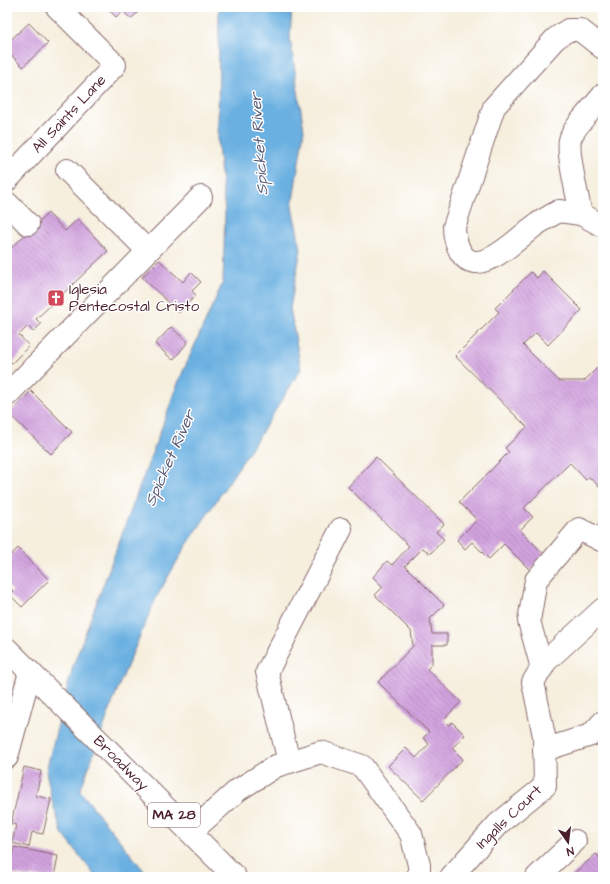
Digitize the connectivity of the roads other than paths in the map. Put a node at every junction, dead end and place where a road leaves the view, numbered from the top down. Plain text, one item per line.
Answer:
1 (57, 7) edge
2 (603, 48) edge
3 (603, 95) edge
4 (67, 170) dead end
5 (7, 180) edge
6 (201, 197) dead end
7 (7, 203) edge
8 (581, 214) junction
9 (28, 224) dead end
10 (603, 226) edge
11 (148, 251) junction
12 (7, 395) edge
13 (341, 529) dead end
14 (603, 541) edge
15 (603, 609) edge
16 (9, 655) edge
17 (542, 668) junction
18 (37, 679) junction
19 (603, 722) edge
20 (10, 728) edge
21 (544, 750) junction
22 (7, 756) edge
23 (289, 762) junction
24 (190, 832) junction
25 (575, 841) dead end
26 (235, 877) edge
27 (419, 877) edge
28 (451, 877) edge
29 (537, 877) edge

1 - 5 street, All Saints Lane
2 - 8 street
3 - 8 street
4 - 11 street
6 - 11 street
7 - 9 street
8 - 10 street
11 - 12 street
13 - 23 street
14 - 17 street
15 - 17 street, Ingalls Court
16 - 18 street, Broadway / MA 28
17 - 21 street, Ingalls Court
18 - 20 street
18 - 24 street, Broadway / MA 28
19 - 21 street
20 - 22 street
21 - 28 street, Ingalls Court
23 - 24 street
23 - 27 street
24 - 26 street, Broadway / MA 28
25 - 29 street

